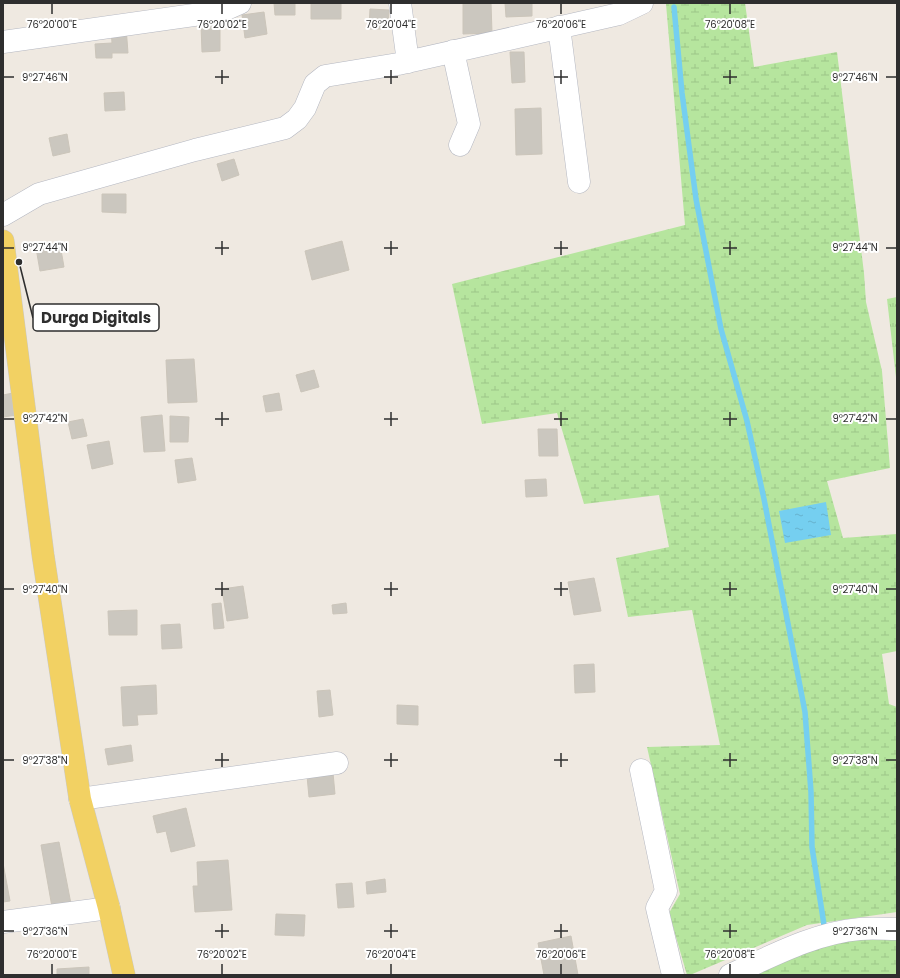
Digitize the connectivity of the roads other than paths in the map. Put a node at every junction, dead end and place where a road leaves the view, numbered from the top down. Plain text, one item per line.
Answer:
1 (240, 3) edge
2 (400, 3) edge
3 (642, 3) edge
4 (559, 28) junction
5 (3, 42) edge
6 (453, 51) junction
7 (408, 62) junction
8 (460, 145) dead end
9 (580, 182) dead end
10 (3, 215) edge
11 (3, 241) edge
12 (337, 763) dead end
13 (641, 770) dead end
14 (80, 799) junction
15 (109, 908) junction
16 (3, 922) edge
17 (897, 929) edge
18 (124, 975) edge
19 (673, 975) edge
20 (730, 975) edge

1 - 5 street
2 - 7 street
3 - 4 street
4 - 6 street
4 - 9 street
6 - 7 street
6 - 8 street
7 - 10 street
11 - 14 main road
12 - 14 street
13 - 19 street
14 - 15 main road
15 - 16 street
15 - 18 main road
17 - 20 street

